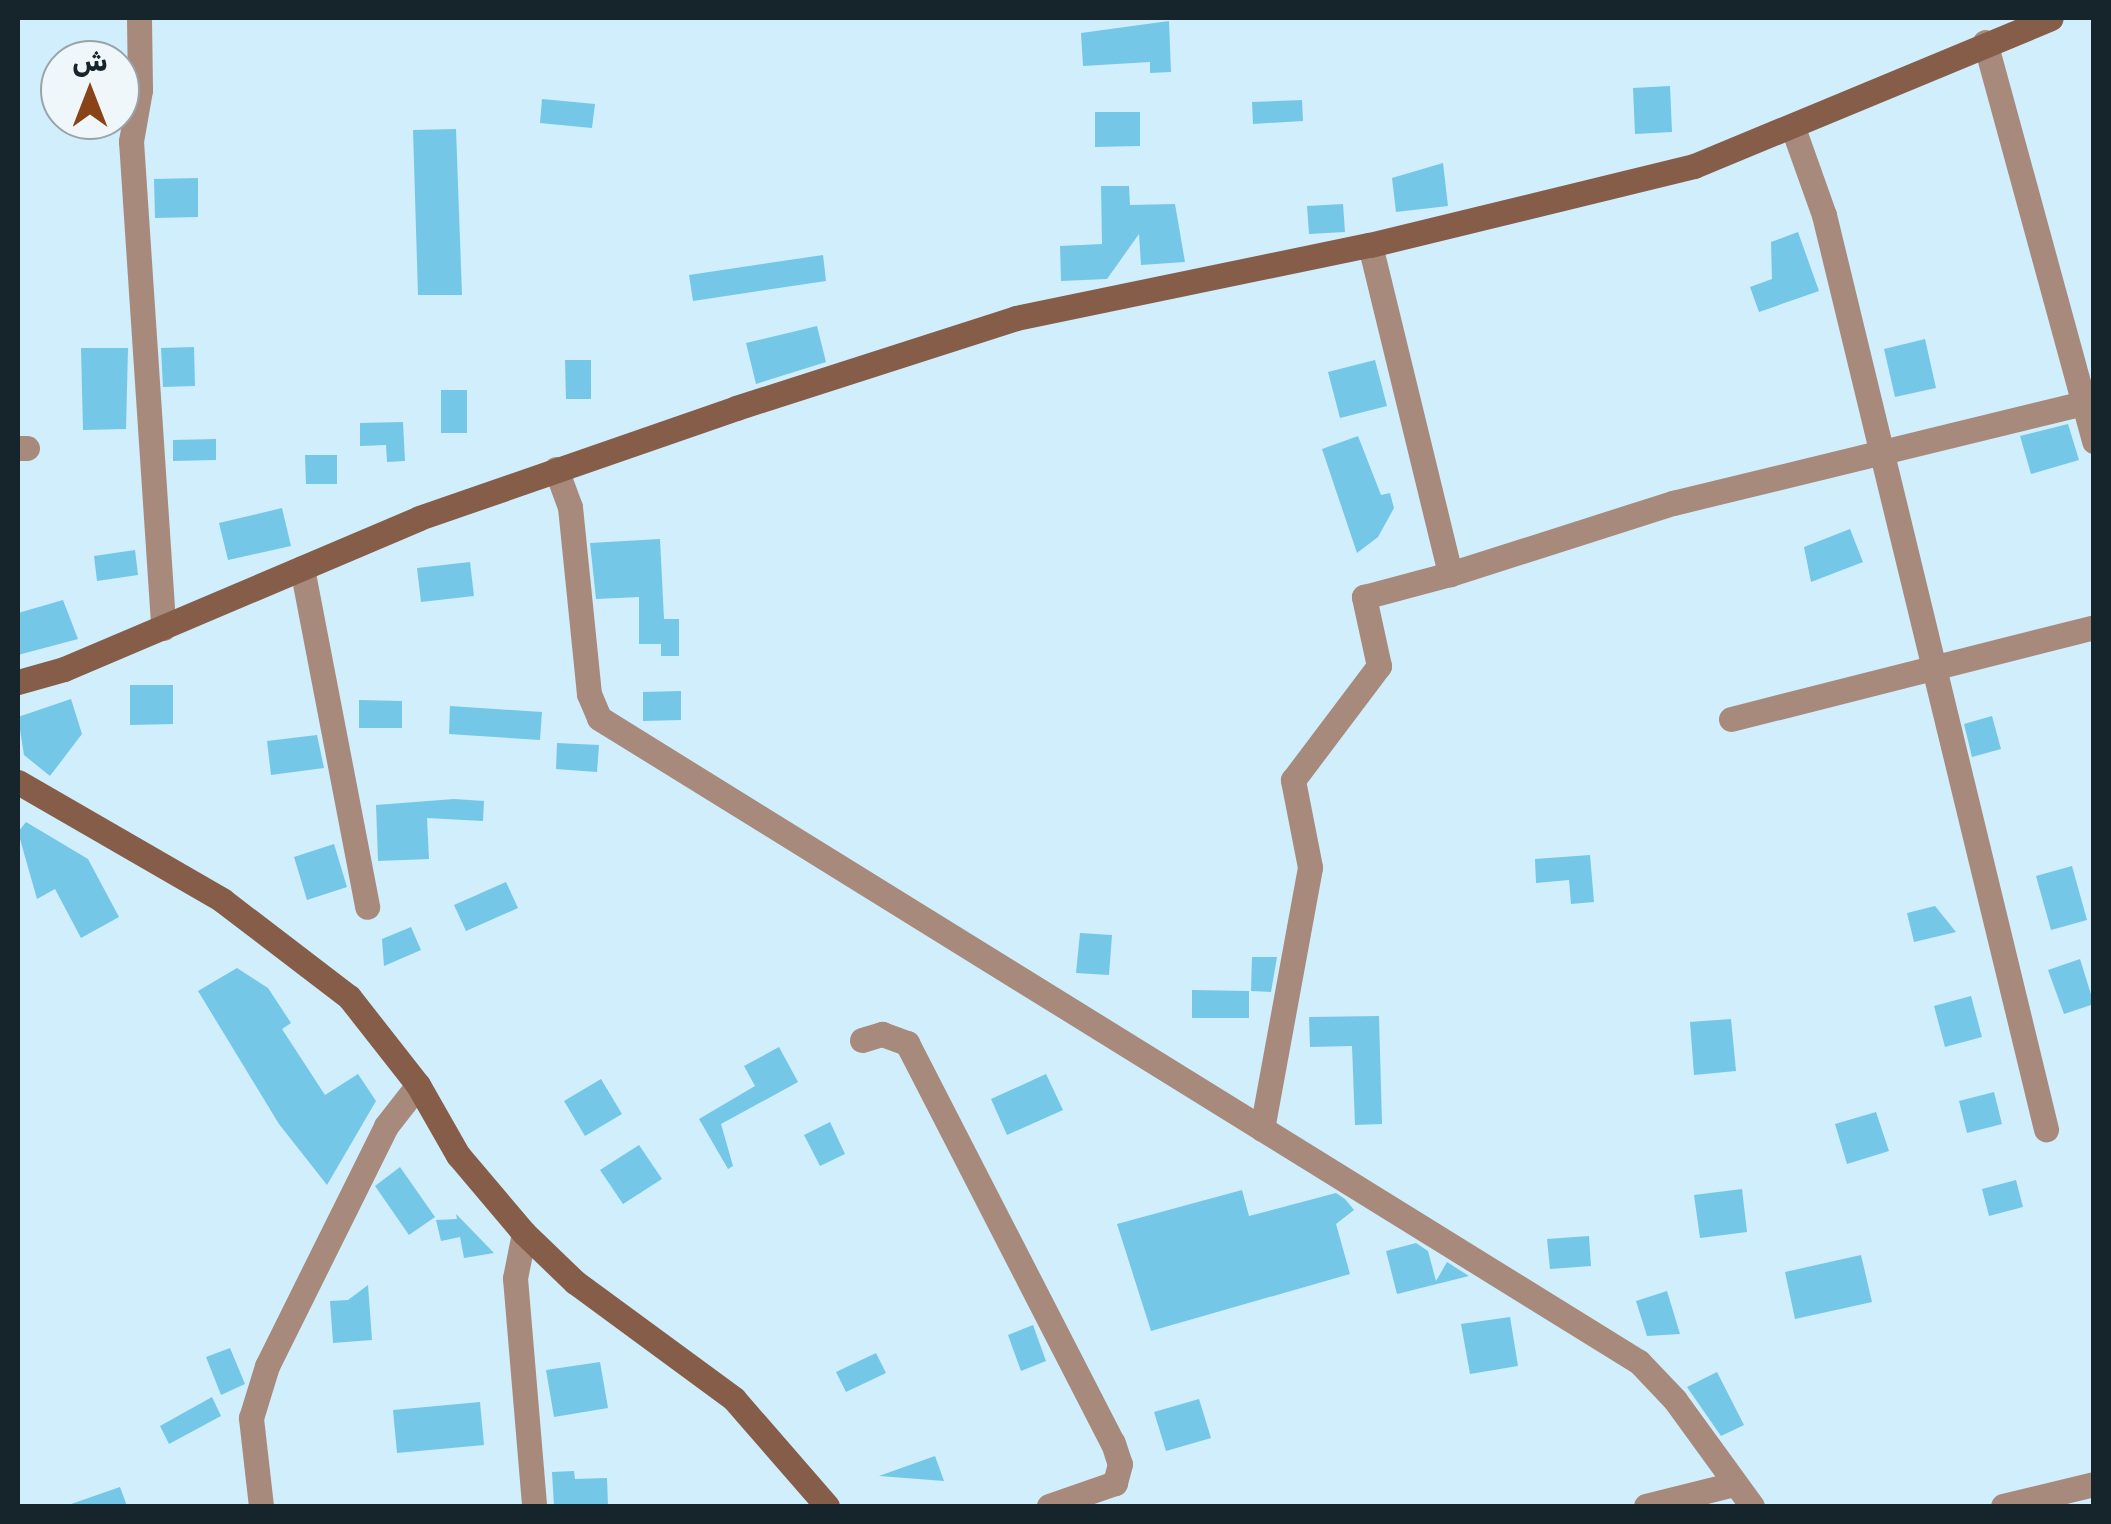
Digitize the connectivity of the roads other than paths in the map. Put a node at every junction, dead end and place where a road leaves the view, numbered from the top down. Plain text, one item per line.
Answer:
1 (139, 18) edge
2 (2051, 18) edge
3 (1985, 42) junction
4 (1793, 128) junction
5 (1370, 245) junction
6 (2084, 403) junction
7 (2094, 441) edge
8 (1882, 456) junction
9 (556, 468) junction
10 (302, 568) junction
11 (1450, 574) junction
12 (2094, 627) edge
13 (163, 628) junction
14 (1937, 668) junction
15 (18, 682) edge
16 (1730, 719) dead end
17 (18, 782) edge
18 (367, 907) dead end
19 (862, 1040) dead end
20 (418, 1084) junction
21 (1262, 1128) junction
22 (2046, 1129) dead end
23 (524, 1233) junction
24 (1734, 1484) junction
25 (2094, 1484) edge
26 (261, 1506) edge
27 (534, 1506) edge
28 (827, 1506) edge
29 (1049, 1506) edge
30 (1646, 1506) edge
31 (1752, 1506) edge
32 (2003, 1506) edge

1 - 13 street
2 - 3 street
3 - 4 street
3 - 6 street
4 - 5 street
4 - 8 street
5 - 9 street
5 - 11 street
6 - 7 street
6 - 8 street
8 - 11 street
8 - 14 street
9 - 10 street
9 - 21 street
10 - 13 street
10 - 18 street
11 - 21 street
12 - 14 street
13 - 15 street
14 - 16 street
14 - 22 street
17 - 20 street
19 - 29 street
20 - 23 street
20 - 26 street
21 - 24 street
23 - 27 street
23 - 28 street
24 - 30 street
24 - 31 street
25 - 32 street

